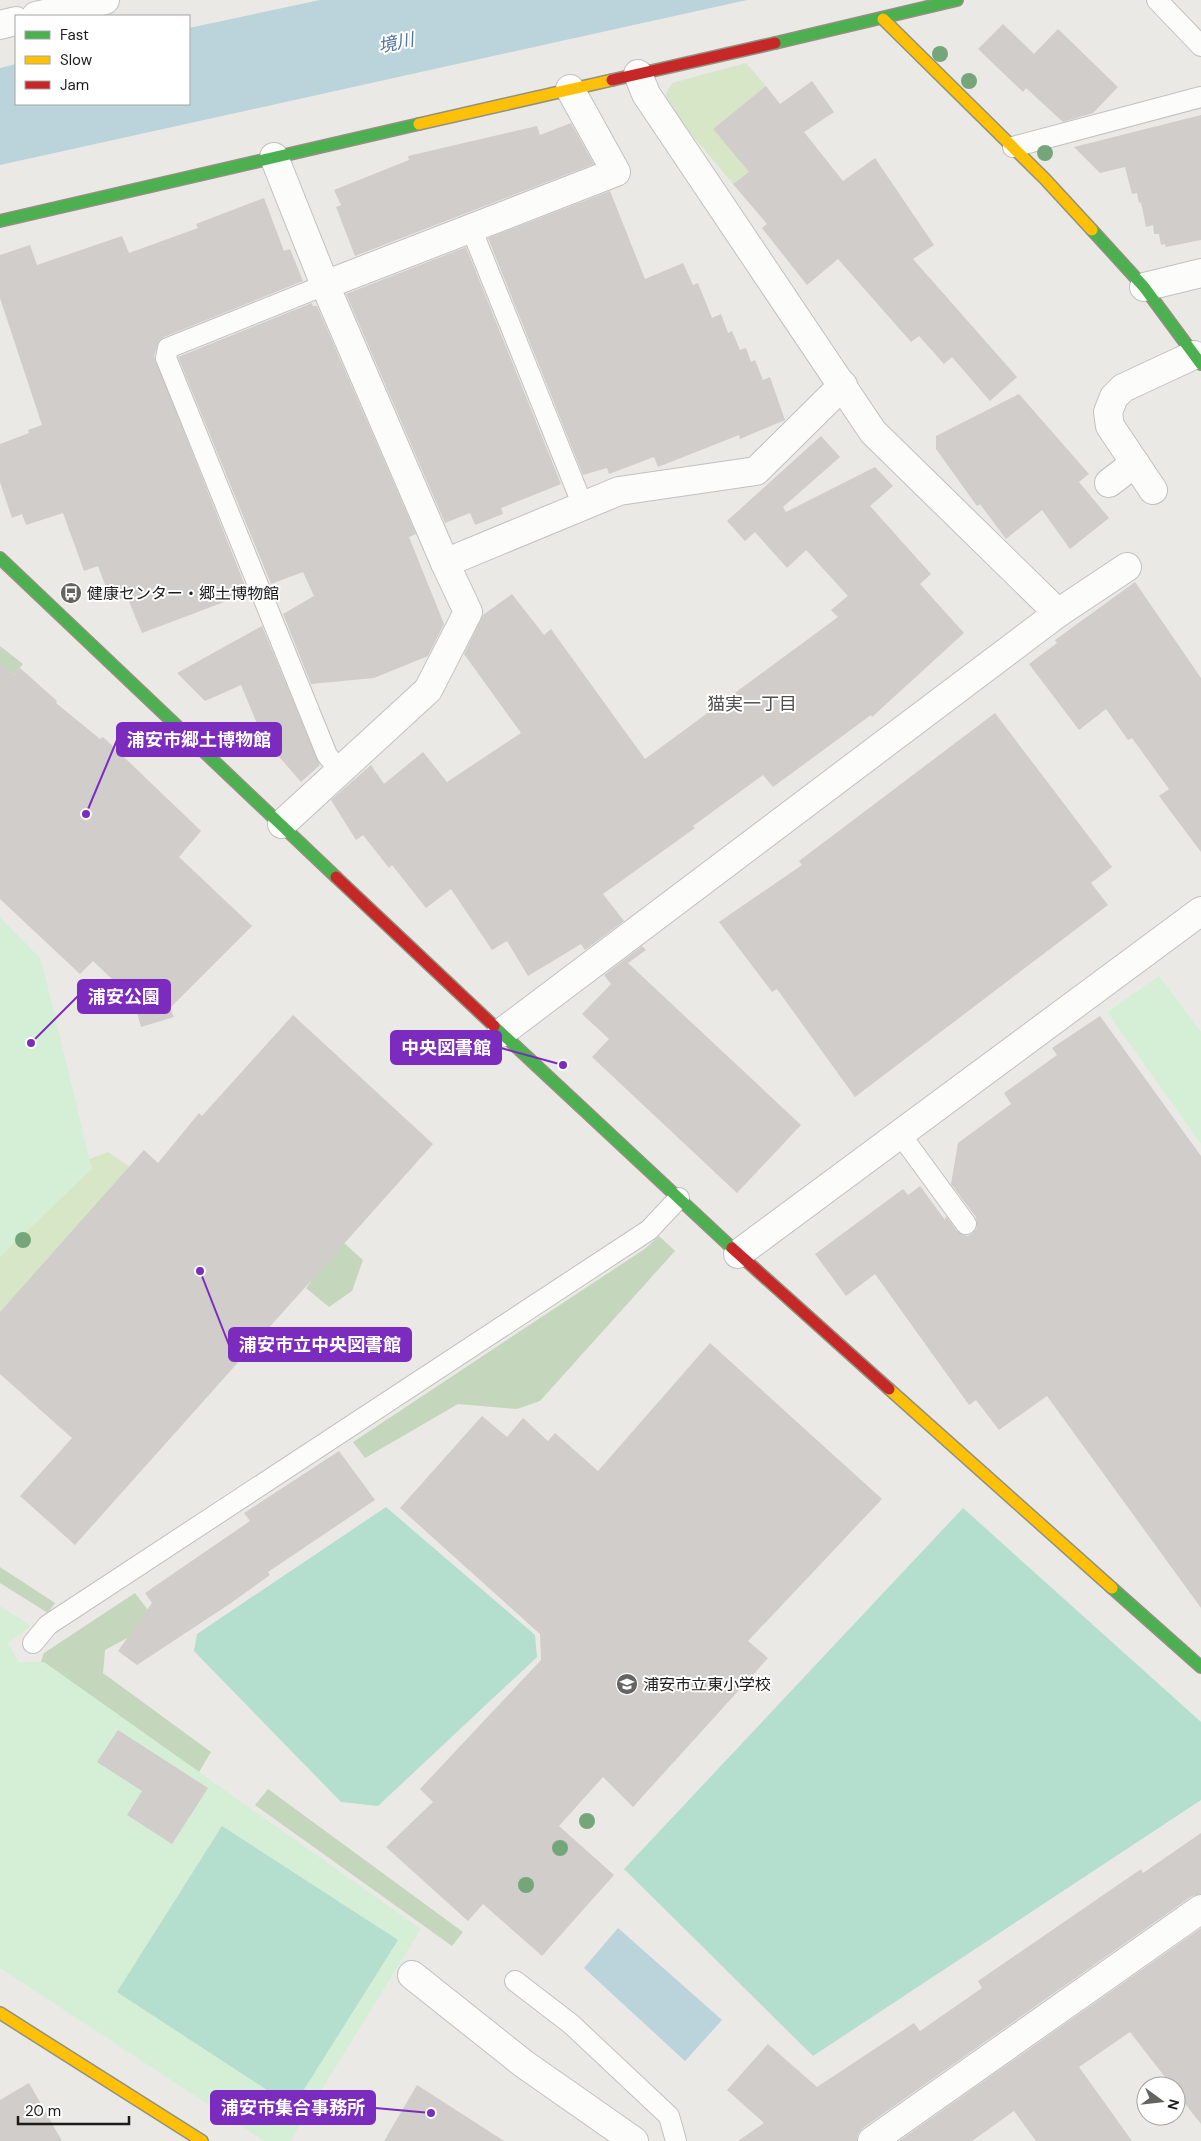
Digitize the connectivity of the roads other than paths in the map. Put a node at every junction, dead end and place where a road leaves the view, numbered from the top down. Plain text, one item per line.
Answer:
1 (957, 0) edge
2 (1157, 0) edge
3 (92, 2) edge
4 (40, 15) edge
5 (883, 19) junction
6 (15, 21) edge
7 (0, 25) edge
8 (1201, 46) edge
9 (638, 74) junction
10 (570, 89) junction
11 (1201, 96) edge
12 (1013, 146) junction
13 (274, 157) junction
14 (0, 221) edge
15 (471, 228) junction
16 (1201, 273) edge
17 (325, 285) junction
18 (1144, 287) junction
19 (1198, 360) edge
20 (843, 385) junction
21 (1135, 463) junction
22 (1109, 483) dead end
23 (1153, 490) dead end
24 (583, 506) junction
25 (0, 558) edge
26 (445, 563) junction
27 (1127, 567) dead end
28 (1058, 612) junction
29 (340, 771) junction
30 (282, 824) junction
31 (1201, 912) edge
32 (502, 1033) junction
33 (900, 1134) junction
34 (679, 1198) junction
35 (966, 1224) dead end
36 (738, 1254) junction
37 (33, 1642) dead end
38 (1201, 1667) edge
39 (1201, 1909) edge
40 (412, 1975) dead end
41 (515, 1981) dead end
42 (0, 2013) edge
43 (202, 2141) edge
44 (634, 2141) edge
45 (676, 2141) edge
46 (872, 2141) edge

1 - 5 street
2 - 8 lane
3 - 4 street
5 - 9 street
5 - 12 street
6 - 7 street
9 - 10 street
9 - 20 street
10 - 13 street
10 - 15 street
11 - 12 lane
12 - 18 street
13 - 14 street
13 - 17 street
15 - 17 street
15 - 24 lane
16 - 18 street
17 - 26 street
17 - 29 lane
18 - 19 street
19 - 21 street
20 - 24 street
20 - 28 street
21 - 22 street
21 - 23 street
24 - 26 street
25 - 30 street
26 - 29 street
27 - 28 street
28 - 32 street
29 - 30 street
30 - 32 street
31 - 33 street
32 - 34 street
33 - 35 lane
33 - 36 street
34 - 36 street
34 - 37 lane
36 - 38 street
39 - 46 street
40 - 44 street
41 - 45 lane
42 - 43 street

